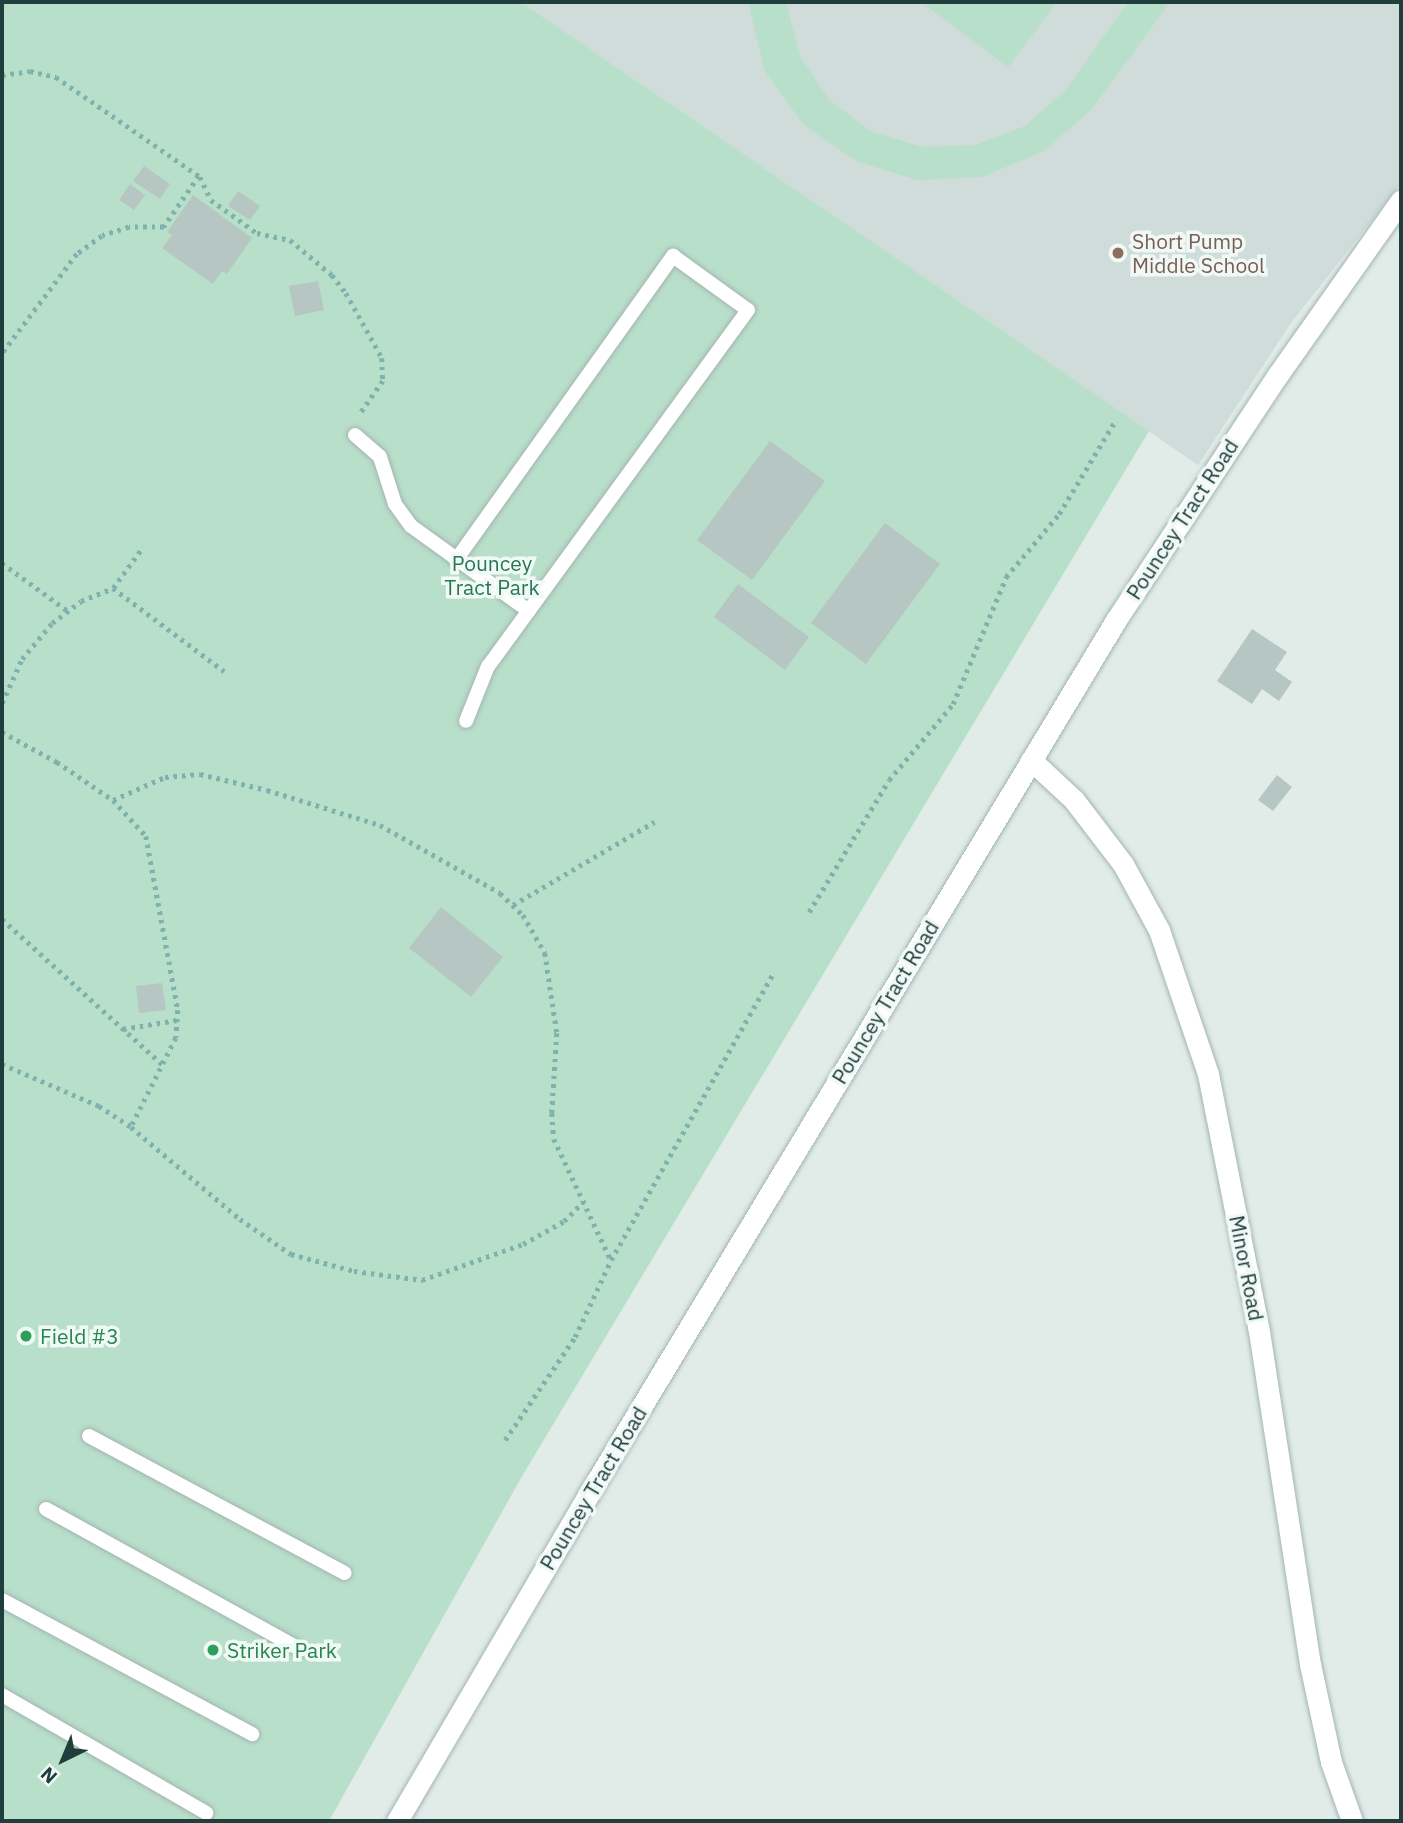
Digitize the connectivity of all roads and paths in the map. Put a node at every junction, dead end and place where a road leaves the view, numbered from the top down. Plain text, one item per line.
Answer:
1 (2, 75) edge
2 (199, 176) junction
3 (1399, 209) edge
4 (2, 354) edge
5 (1114, 423) dead end
6 (355, 428) joint
7 (144, 547) dead end
8 (456, 559) junction
9 (2, 564) edge
10 (113, 588) junction
11 (68, 611) junction
12 (529, 611) junction
13 (223, 671) dead end
14 (2, 703) edge
15 (466, 721) dead end
16 (2, 732) edge
17 (1031, 760) junction
18 (113, 800) junction
19 (654, 822) dead end
20 (513, 905) junction
21 (809, 912) dead end
22 (2, 919) edge
23 (772, 975) dead end
24 (177, 1020) junction
25 (123, 1029) junction
26 (2, 1064) edge
27 (163, 1065) junction
28 (131, 1127) junction
29 (583, 1202) junction
30 (611, 1260) junction
31 (89, 1436) dead end
32 (505, 1440) dead end
33 (46, 1509) dead end
34 (345, 1573) dead end
35 (2, 1600) edge
36 (301, 1650) dead end
37 (2, 1695) edge
38 (252, 1734) dead end
39 (206, 1813) dead end
40 (397, 1821) edge
41 (1352, 1821) edge

1 - 2 path
2 - 4 path
2 - 6 path
3 - 17 main road, Pouncey Tract Road
5 - 21 path
6 - 8 lane
7 - 10 path
8 - 12 lane
8 - 12 lane
9 - 11 path
10 - 11 path
10 - 13 path
11 - 14 path
12 - 15 lane
16 - 18 path
17 - 40 main road, Pouncey Tract Road
17 - 41 main road, Minor Road
18 - 20 path
18 - 24 path
19 - 20 path
20 - 29 path
22 - 25 path
23 - 30 path
24 - 25 path
24 - 27 path
25 - 27 path
26 - 28 path
27 - 28 path
28 - 29 path
29 - 30 path
30 - 32 path
31 - 34 lane
33 - 36 lane
35 - 38 lane
37 - 39 lane

